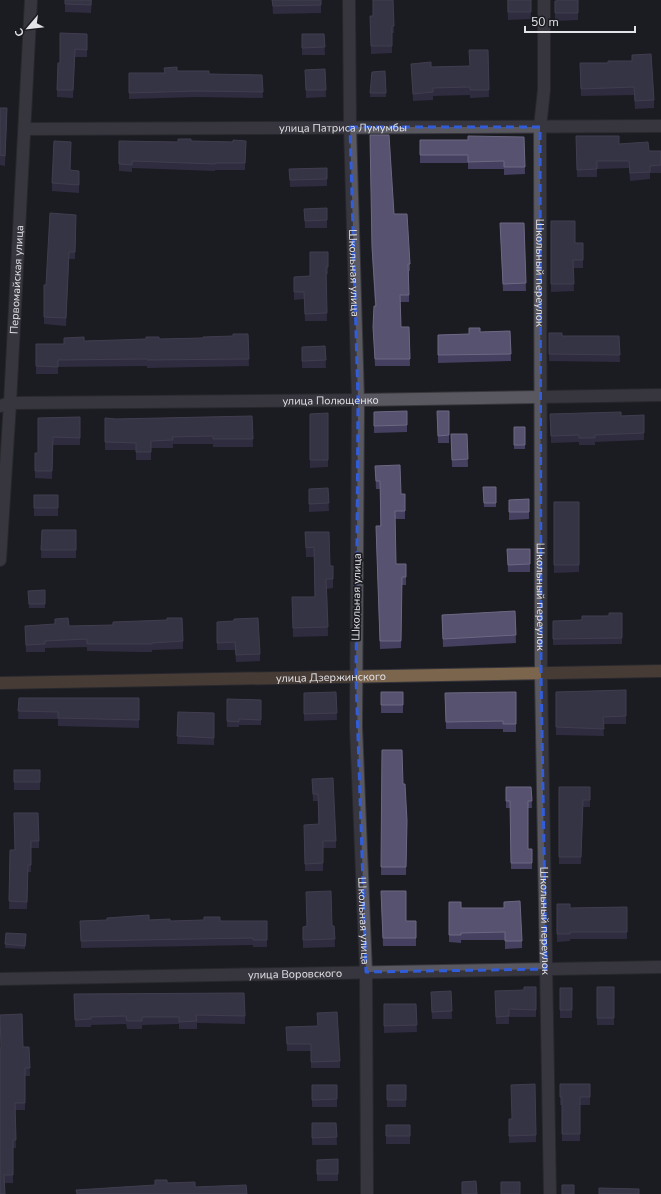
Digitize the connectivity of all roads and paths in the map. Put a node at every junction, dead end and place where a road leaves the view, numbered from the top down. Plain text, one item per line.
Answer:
1 (31, 0) edge
2 (349, 0) edge
3 (544, 0) edge
4 (661, 126) edge
5 (350, 127) junction
6 (540, 127) junction
7 (25, 129) junction
8 (661, 395) edge
9 (541, 397) junction
10 (358, 400) junction
11 (5, 405) edge
12 (0, 560) edge
13 (661, 671) edge
14 (541, 674) junction
15 (356, 678) junction
16 (0, 683) edge
17 (661, 967) edge
18 (546, 969) junction
19 (366, 972) junction
20 (0, 979) edge
21 (368, 1194) edge
22 (550, 1194) edge

1 - 7 street, Первомайская улица
2 - 5 street, Школьная улица
3 - 6 street, Школьный переулок
4 - 6 street, улица Патриса Лумумбы
5 - 6 street, улица Патриса Лумумбы
5 - 7 street, улица Патриса Лумумбы
5 - 10 street, Школьная улица
6 - 9 street, Школьный переулок
7 - 11 street, Первомайская улица
8 - 9 street, улица Полющенко
9 - 10 street, улица Полющенко
9 - 14 street, Школьный переулок
10 - 11 street, улица Полющенко
10 - 15 street, Школьная улица
11 - 12 street, Первомайская улица
13 - 14 street, улица Дзержинского
14 - 15 street, улица Дзержинского
14 - 18 street, Школьный переулок
15 - 16 street, улица Дзержинского
15 - 19 street, Школьная улица
17 - 18 street, улица Воровского
18 - 19 street, улица Воровского
18 - 22 street, Школьный переулок
19 - 20 street, улица Воровского
19 - 21 street, Школьная улица

